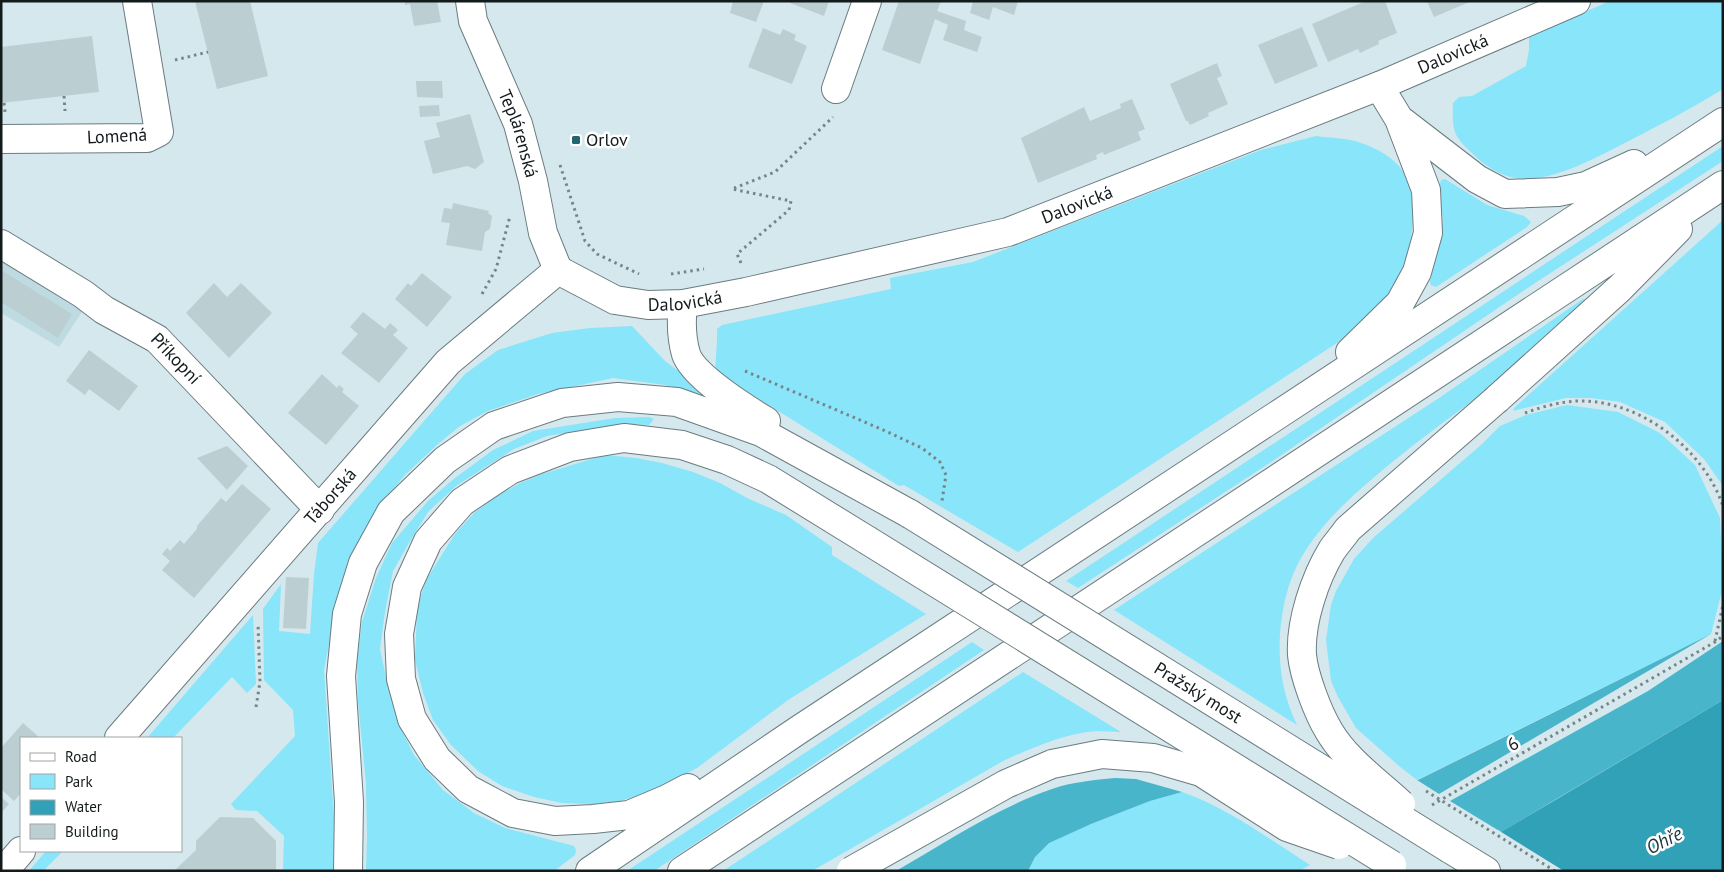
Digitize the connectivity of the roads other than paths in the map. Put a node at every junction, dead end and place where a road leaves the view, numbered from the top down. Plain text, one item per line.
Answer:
1 (138, 1) edge
2 (470, 1) edge
3 (867, 1) edge
4 (1576, 1) edge
5 (1379, 86) junction
6 (836, 89) road end
7 (1399, 119) junction
8 (1720, 124) edge
9 (1, 139) edge
10 (1720, 187) edge
11 (1, 244) edge
12 (558, 270) junction
13 (683, 304) junction
14 (1287, 408) junction
15 (320, 510) junction
16 (910, 514) junction
17 (800, 729) junction
18 (120, 737) edge
19 (1450, 849) junction
20 (20, 852) edge
21 (1397, 868) edge
22 (4, 871) edge
23 (348, 871) edge
24 (590, 871) edge
25 (682, 871) edge
26 (851, 871) edge
27 (1486, 871) edge

1 - 9 main road, Lomená
2 - 12 main road, Teplárenská
3 - 6 main road
4 - 5 main road, Dalovická
5 - 7 main road
5 - 13 main road, Dalovická
7 - 8 main road
7 - 14 main road
8 - 14 main road
10 - 19 main road, bridge
10 - 25 main road
11 - 15 main road, Příkopní
12 - 13 main road, Dalovická
12 - 15 main road, Táborská
13 - 16 main road
14 - 17 main road
15 - 18 main road, Táborská
16 - 19 main road, Pražský most, bridge
16 - 23 main road
17 - 21 main road, bridge
17 - 24 main road
19 - 27 main road, Pražský most
20 - 22 main road
21 - 26 main road, bridge

